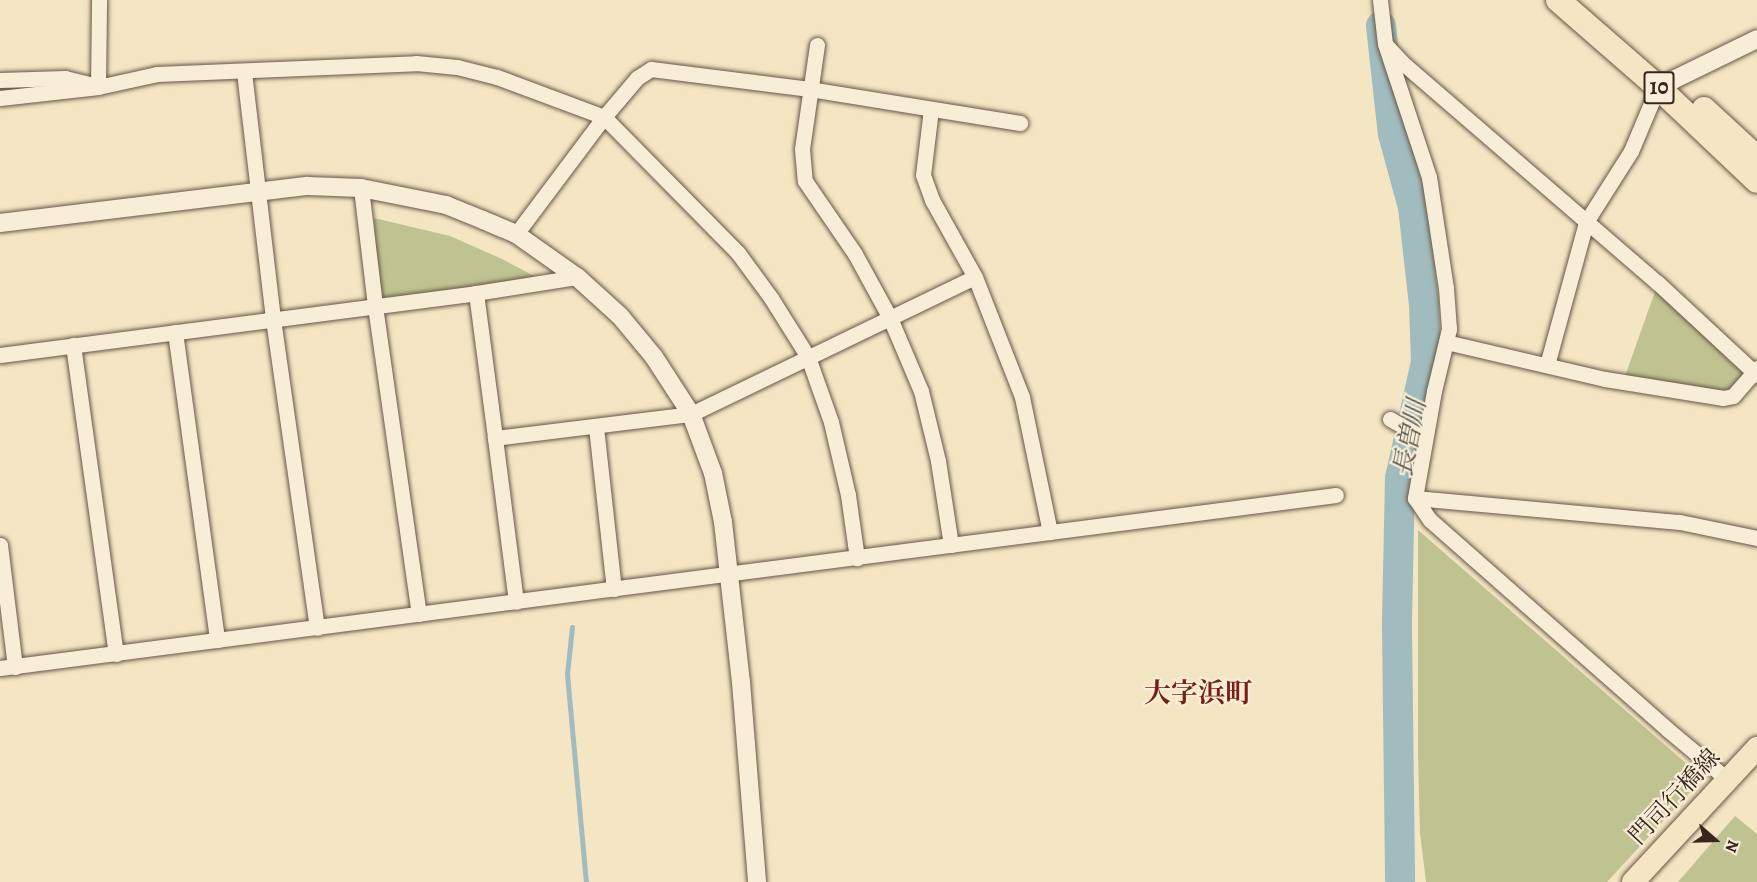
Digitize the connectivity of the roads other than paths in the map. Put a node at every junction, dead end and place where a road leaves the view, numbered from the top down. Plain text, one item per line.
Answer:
1 (99, 0) edge
2 (1380, 0) edge
3 (1558, 0) edge
4 (1581, 0) edge
5 (1757, 39) edge
6 (1385, 44) junction
7 (817, 45) dead end
8 (244, 72) junction
9 (0, 80) edge
10 (1667, 85) junction
11 (98, 87) junction
12 (810, 89) junction
13 (0, 99) edge
14 (931, 109) junction
15 (604, 117) junction
16 (1020, 123) dead end
17 (1751, 163) edge
18 (1757, 181) edge
19 (361, 188) junction
20 (258, 192) junction
21 (1586, 222) junction
22 (0, 224) edge
23 (516, 234) junction
24 (577, 277) junction
25 (975, 277) junction
26 (476, 293) junction
27 (375, 306) junction
28 (890, 318) junction
29 (273, 319) junction
30 (175, 332) junction
31 (1446, 342) junction
32 (73, 345) junction
33 (0, 355) edge
34 (808, 357) junction
35 (1547, 365) junction
36 (1756, 372) edge
37 (691, 414) junction
38 (1390, 419) dead end
39 (596, 427) junction
40 (1420, 436) junction
41 (495, 438) junction
42 (1336, 495) dead end
43 (1415, 498) junction
44 (1050, 532) junction
45 (1757, 538) edge
46 (0, 545) edge
47 (951, 545) junction
48 (857, 558) junction
49 (729, 574) junction
50 (614, 589) junction
51 (516, 602) junction
52 (419, 614) junction
53 (317, 628) junction
54 (217, 640) junction
55 (116, 654) junction
56 (7, 668) edge
57 (1757, 748) edge
58 (1728, 780) junction
59 (758, 882) edge
60 (1634, 882) edge

1 - 11 street
2 - 6 street
3 - 10 highway, 10
4 - 10 highway, 10
5 - 10 street
6 - 21 street
6 - 31 street
7 - 12 street
8 - 11 street
8 - 15 street
8 - 20 street
9 - 11 street
10 - 17 highway, 10
10 - 21 street
11 - 13 street
12 - 14 street
12 - 15 street
12 - 28 street
14 - 16 street
14 - 25 street
15 - 23 street
15 - 34 street
17 - 18 highway, 10
19 - 20 street
19 - 23 street
19 - 27 street
20 - 22 street
20 - 29 street
21 - 35 street
21 - 36 street
23 - 24 street
24 - 26 street
24 - 37 street
25 - 28 street
25 - 44 street
26 - 27 street
26 - 41 street
27 - 29 street
27 - 52 street
28 - 34 street
28 - 47 street
29 - 30 street
29 - 53 street
30 - 32 street
30 - 54 street
31 - 35 street
31 - 40 street
32 - 33 street
32 - 55 street
34 - 37 street
34 - 48 street
35 - 36 street
37 - 39 street
37 - 49 street
38 - 40 street
39 - 41 street
39 - 50 street
40 - 43 street
41 - 51 street
42 - 44 street
43 - 45 street
43 - 58 street
44 - 47 street
46 - 56 street
47 - 48 street
48 - 49 street
49 - 50 street
49 - 59 street
50 - 51 street
51 - 52 street
52 - 53 street
53 - 54 street
54 - 55 street
55 - 56 street
57 - 58 main road, 門司行橋線
58 - 60 main road, 門司行橋線

